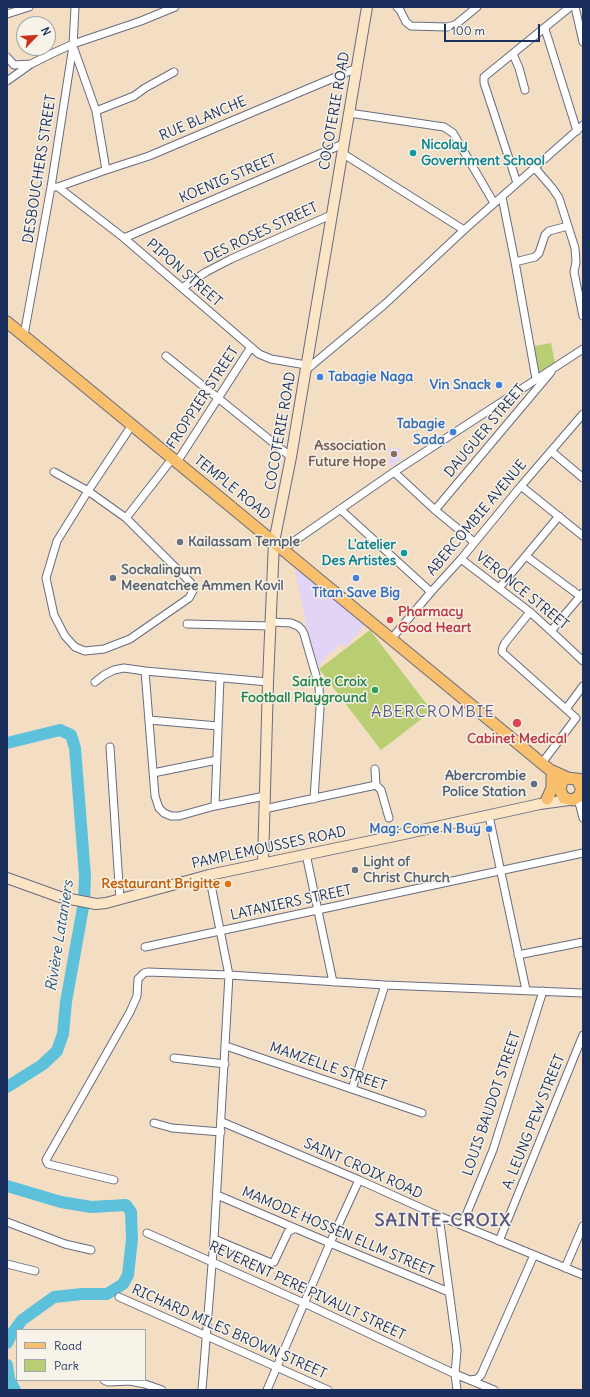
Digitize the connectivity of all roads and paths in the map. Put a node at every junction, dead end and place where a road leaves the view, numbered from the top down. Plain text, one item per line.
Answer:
1 (29, 7) edge
2 (74, 7) edge
3 (175, 7) edge
4 (367, 7) edge
5 (397, 7) edge
6 (477, 7) edge
7 (570, 7) edge
8 (575, 7) edge
9 (7, 14) edge
10 (545, 29) junction
11 (583, 40) edge
12 (73, 45) junction
13 (513, 54) junction
14 (7, 57) edge
15 (31, 64) junction
16 (357, 68) junction
17 (174, 72) dead end
18 (7, 81) edge
19 (526, 90) dead end
20 (96, 110) junction
21 (349, 113) junction
22 (583, 125) edge
23 (577, 131) junction
24 (342, 149) junction
25 (535, 168) junction
26 (106, 170) junction
27 (517, 183) junction
28 (54, 187) junction
29 (502, 197) junction
30 (494, 203) junction
31 (331, 215) junction
32 (568, 226) junction
33 (464, 230) junction
34 (124, 238) junction
35 (579, 252) edge
36 (515, 262) junction
37 (182, 288) junction
38 (583, 316) edge
39 (7, 322) edge
40 (24, 335) junction
41 (251, 347) junction
42 (583, 349) edge
43 (166, 356) dead end
44 (306, 368) junction
45 (554, 368) junction
46 (536, 379) junction
47 (218, 399) junction
48 (583, 414) edge
49 (132, 425) junction
50 (551, 451) junction
51 (291, 457) junction
52 (174, 461) junction
53 (54, 472) dead end
54 (394, 472) junction
55 (583, 478) edge
56 (521, 486) junction
57 (88, 491) junction
58 (340, 509) junction
59 (435, 510) junction
60 (559, 516) junction
61 (126, 518) junction
62 (583, 536) edge
63 (474, 542) junction
64 (278, 545) junction
65 (526, 556) junction
66 (461, 559) junction
67 (499, 588) junction
68 (431, 592) junction
69 (581, 594) edge
70 (530, 612) junction
71 (187, 624) dead end
72 (271, 624) junction
73 (551, 631) junction
74 (392, 638) junction
75 (583, 661) edge
76 (145, 671) junction
77 (220, 678) junction
78 (94, 682) dead end
79 (268, 682) junction
80 (583, 686) edge
81 (566, 708) junction
82 (149, 720) junction
83 (218, 726) junction
84 (110, 747) dead end
85 (217, 760) junction
86 (375, 770) dead end
87 (548, 770) junction
88 (153, 773) junction
89 (576, 779) edge
90 (376, 785) junction
91 (560, 789) junction
92 (264, 796) junction
93 (577, 796) edge
94 (314, 799) junction
95 (544, 801) junction
96 (215, 806) junction
97 (264, 809) junction
98 (489, 816) junction
99 (389, 818) dead end
100 (583, 818) edge
101 (583, 853) edge
102 (306, 854) junction
103 (263, 863) junction
104 (500, 872) junction
105 (209, 875) junction
106 (7, 878) edge
107 (120, 900) junction
108 (318, 910) junction
109 (221, 932) junction
110 (583, 942) edge
111 (144, 947) dead end
112 (518, 955) junction
113 (229, 975) junction
114 (333, 982) junction
115 (385, 985) junction
116 (526, 990) junction
117 (543, 991) junction
118 (583, 993) edge
119 (583, 1035) edge
120 (226, 1046) junction
121 (174, 1058) dead end
122 (225, 1064) junction
123 (352, 1089) junction
124 (422, 1114) dead end
125 (154, 1122) dead end
126 (222, 1122) junction
127 (221, 1132) junction
128 (114, 1180) dead end
129 (359, 1180) junction
130 (217, 1195) junction
131 (439, 1216) junction
132 (7, 1222) edge
133 (462, 1225) junction
134 (583, 1226) edge
135 (298, 1230) junction
136 (148, 1233) dead end
137 (214, 1239) junction
138 (500, 1241) junction
139 (330, 1244) junction
140 (91, 1250) dead end
141 (534, 1255) junction
142 (212, 1262) junction
143 (7, 1264) edge
144 (565, 1268) junction
145 (35, 1271) dead end
146 (583, 1275) edge
147 (449, 1292) junction
148 (119, 1297) dead end
149 (304, 1303) junction
150 (206, 1336) junction
151 (276, 1367) junction
152 (455, 1374) junction
153 (470, 1380) junction
154 (106, 1381) edge
155 (130, 1381) edge
156 (130, 1381) edge
157 (162, 1390) edge
158 (202, 1390) edge
159 (267, 1390) edge
160 (328, 1390) edge
161 (457, 1390) edge
162 (494, 1390) edge

1 - 9 street
2 - 12 street, DESBOUCHERS STREET
3 - 12 street
4 - 16 street, COCOTERIE ROAD
5 - 6 street
7 - 10 street
8 - 11 street
10 - 13 street
10 - 23 street
12 - 15 street
12 - 20 street
12 - 28 street, DESBOUCHERS STREET
13 - 19 street
13 - 27 street
14 - 15 street
15 - 18 street
16 - 21 street, COCOTERIE ROAD
16 - 26 street, RUE BLANCHE
17 - 20 street
20 - 26 street
21 - 24 street, COCOTERIE ROAD
21 - 30 street
22 - 23 street
23 - 25 street
24 - 31 street, COCOTERIE ROAD
24 - 33 street
24 - 34 street, KOENIG STREET
25 - 27 street
25 - 32 street
26 - 28 street, RUE BLANCHE
27 - 29 street
28 - 34 street, PIPON STREET
28 - 40 street, DESBOUCHERS STREET
29 - 30 street
29 - 36 street
30 - 33 street
31 - 37 street, DES ROSES STREET
31 - 44 street, COCOTERIE ROAD
32 - 35 street
32 - 36 street
33 - 44 street
34 - 37 street, PIPON STREET
35 - 38 street
36 - 46 street
37 - 41 street, PIPON STREET
39 - 40 main road, TEMPLE ROAD
40 - 49 main road, TEMPLE ROAD
41 - 44 street, PIPON STREET
41 - 47 street, FROPPIER STREET
42 - 45 street
43 - 47 street
44 - 51 street, COCOTERIE ROAD
45 - 46 street
45 - 59 street, DAUGUER STREET
46 - 54 street
47 - 51 street
47 - 52 street, FROPPIER STREET
48 - 50 street, ABERCOMBIE AVENUE
49 - 52 main road, TEMPLE ROAD
49 - 57 street
50 - 55 street
50 - 56 street, ABERCOMBIE AVENUE
51 - 64 street, COCOTERIE ROAD
52 - 61 street, FROPPIER STREET
52 - 64 main road, TEMPLE ROAD
53 - 57 street
54 - 58 street
54 - 59 street
56 - 60 street
56 - 63 street, ABERCOMBIE AVENUE
57 - 61 street
57 - 61 street
58 - 64 street
58 - 68 street
59 - 63 street
60 - 62 street
60 - 65 street
63 - 66 street, ABERCOMBIE AVENUE
64 - 72 street, COCOTERIE ROAD
64 - 74 main road, TEMPLE ROAD
65 - 67 street
65 - 69 street
66 - 67 street, VERONCE STREET
66 - 68 street, ABERCOMBIE AVENUE
67 - 70 street, VERONCE STREET
68 - 74 street, ABERCOMBIE AVENUE
69 - 73 street
70 - 73 street, VERONCE STREET
70 - 81 street
71 - 72 street
72 - 79 street, COCOTERIE ROAD
72 - 94 street
73 - 75 street, VERONCE STREET
74 - 87 main road, TEMPLE ROAD
76 - 77 street
76 - 78 street
76 - 82 street
77 - 79 street
77 - 83 street
79 - 92 street, COCOTERIE ROAD
80 - 81 street
81 - 87 street
82 - 83 street
82 - 88 street
83 - 85 street
84 - 107 street
85 - 88 street
85 - 96 street
86 - 90 street
87 - 89 main road, TEMPLE ROAD
87 - 91 main road, TEMPLE ROAD
87 - 95 main road
88 - 96 street
89 - 91 main road
89 - 93 main road
90 - 94 street
90 - 99 street
91 - 93 main road, TEMPLE ROAD
91 - 95 street
92 - 96 street
92 - 97 street, COCOTERIE ROAD
93 - 95 street, PAMPLEMOUSSES ROAD
93 - 100 street
94 - 97 street
95 - 98 street, PAMPLEMOUSSES ROAD
97 - 103 street, COCOTERIE ROAD
98 - 102 street, PAMPLEMOUSSES ROAD
98 - 104 street
101 - 104 street, LATANIERS STREET
102 - 103 street, PAMPLEMOUSSES ROAD
102 - 108 street
103 - 105 street, PAMPLEMOUSSES ROAD
104 - 108 street, LATANIERS STREET
104 - 112 street
105 - 107 street, PAMPLEMOUSSES ROAD
105 - 109 street
106 - 107 street, PAMPLEMOUSSES ROAD
108 - 109 street, LATANIERS STREET
108 - 114 street
109 - 111 street, LATANIERS STREET
109 - 113 street
110 - 112 street
112 - 116 street
113 - 114 street
113 - 120 street
113 - 128 street
114 - 115 street
115 - 116 street
115 - 123 street
116 - 117 street
117 - 118 street
117 - 133 street, LOUIS BAUDOT STREET
119 - 138 street, A. LEUNG PEW STREET
120 - 122 street
120 - 123 street, MAMZELLE STREET
121 - 122 street
122 - 126 street
123 - 124 street, MAMZELLE STREET
125 - 127 street
126 - 127 street
126 - 129 street, SAINT CROIX ROAD
127 - 130 street
129 - 131 street, SAINT CROIX ROAD
129 - 139 street
130 - 135 street, MAMODE HOSSEN ELLM STREET
130 - 137 street
131 - 133 street, SAINT CROIX ROAD
131 - 147 street
132 - 140 street
133 - 138 street, SAINT CROIX ROAD
134 - 144 street
135 - 137 street
135 - 139 street, MAMODE HOSSEN ELLM STREET
136 - 142 street, REVERENT PERE PIVAULT STREET
137 - 142 street
138 - 141 street, SAINT CROIX ROAD
139 - 147 street, MAMODE HOSSEN ELLM STREET
139 - 149 street
141 - 144 street, SAINT CROIX ROAD
141 - 153 street
142 - 149 street, REVERENT PERE PIVAULT STREET
142 - 150 street
143 - 145 street
144 - 146 street, SAINT CROIX ROAD
147 - 152 street
148 - 150 street, RICHARD MILES BROWN STREET
149 - 151 street
149 - 152 street, REVERENT PERE PIVAULT STREET
150 - 151 street, RICHARD MILES BROWN STREET
150 - 158 street
151 - 159 street
151 - 160 street, RICHARD MILES BROWN STREET
152 - 153 street, REVERENT PERE PIVAULT STREET
152 - 161 street
153 - 162 street, REVERENT PERE PIVAULT STREET
154 - 156 street
155 - 157 street

